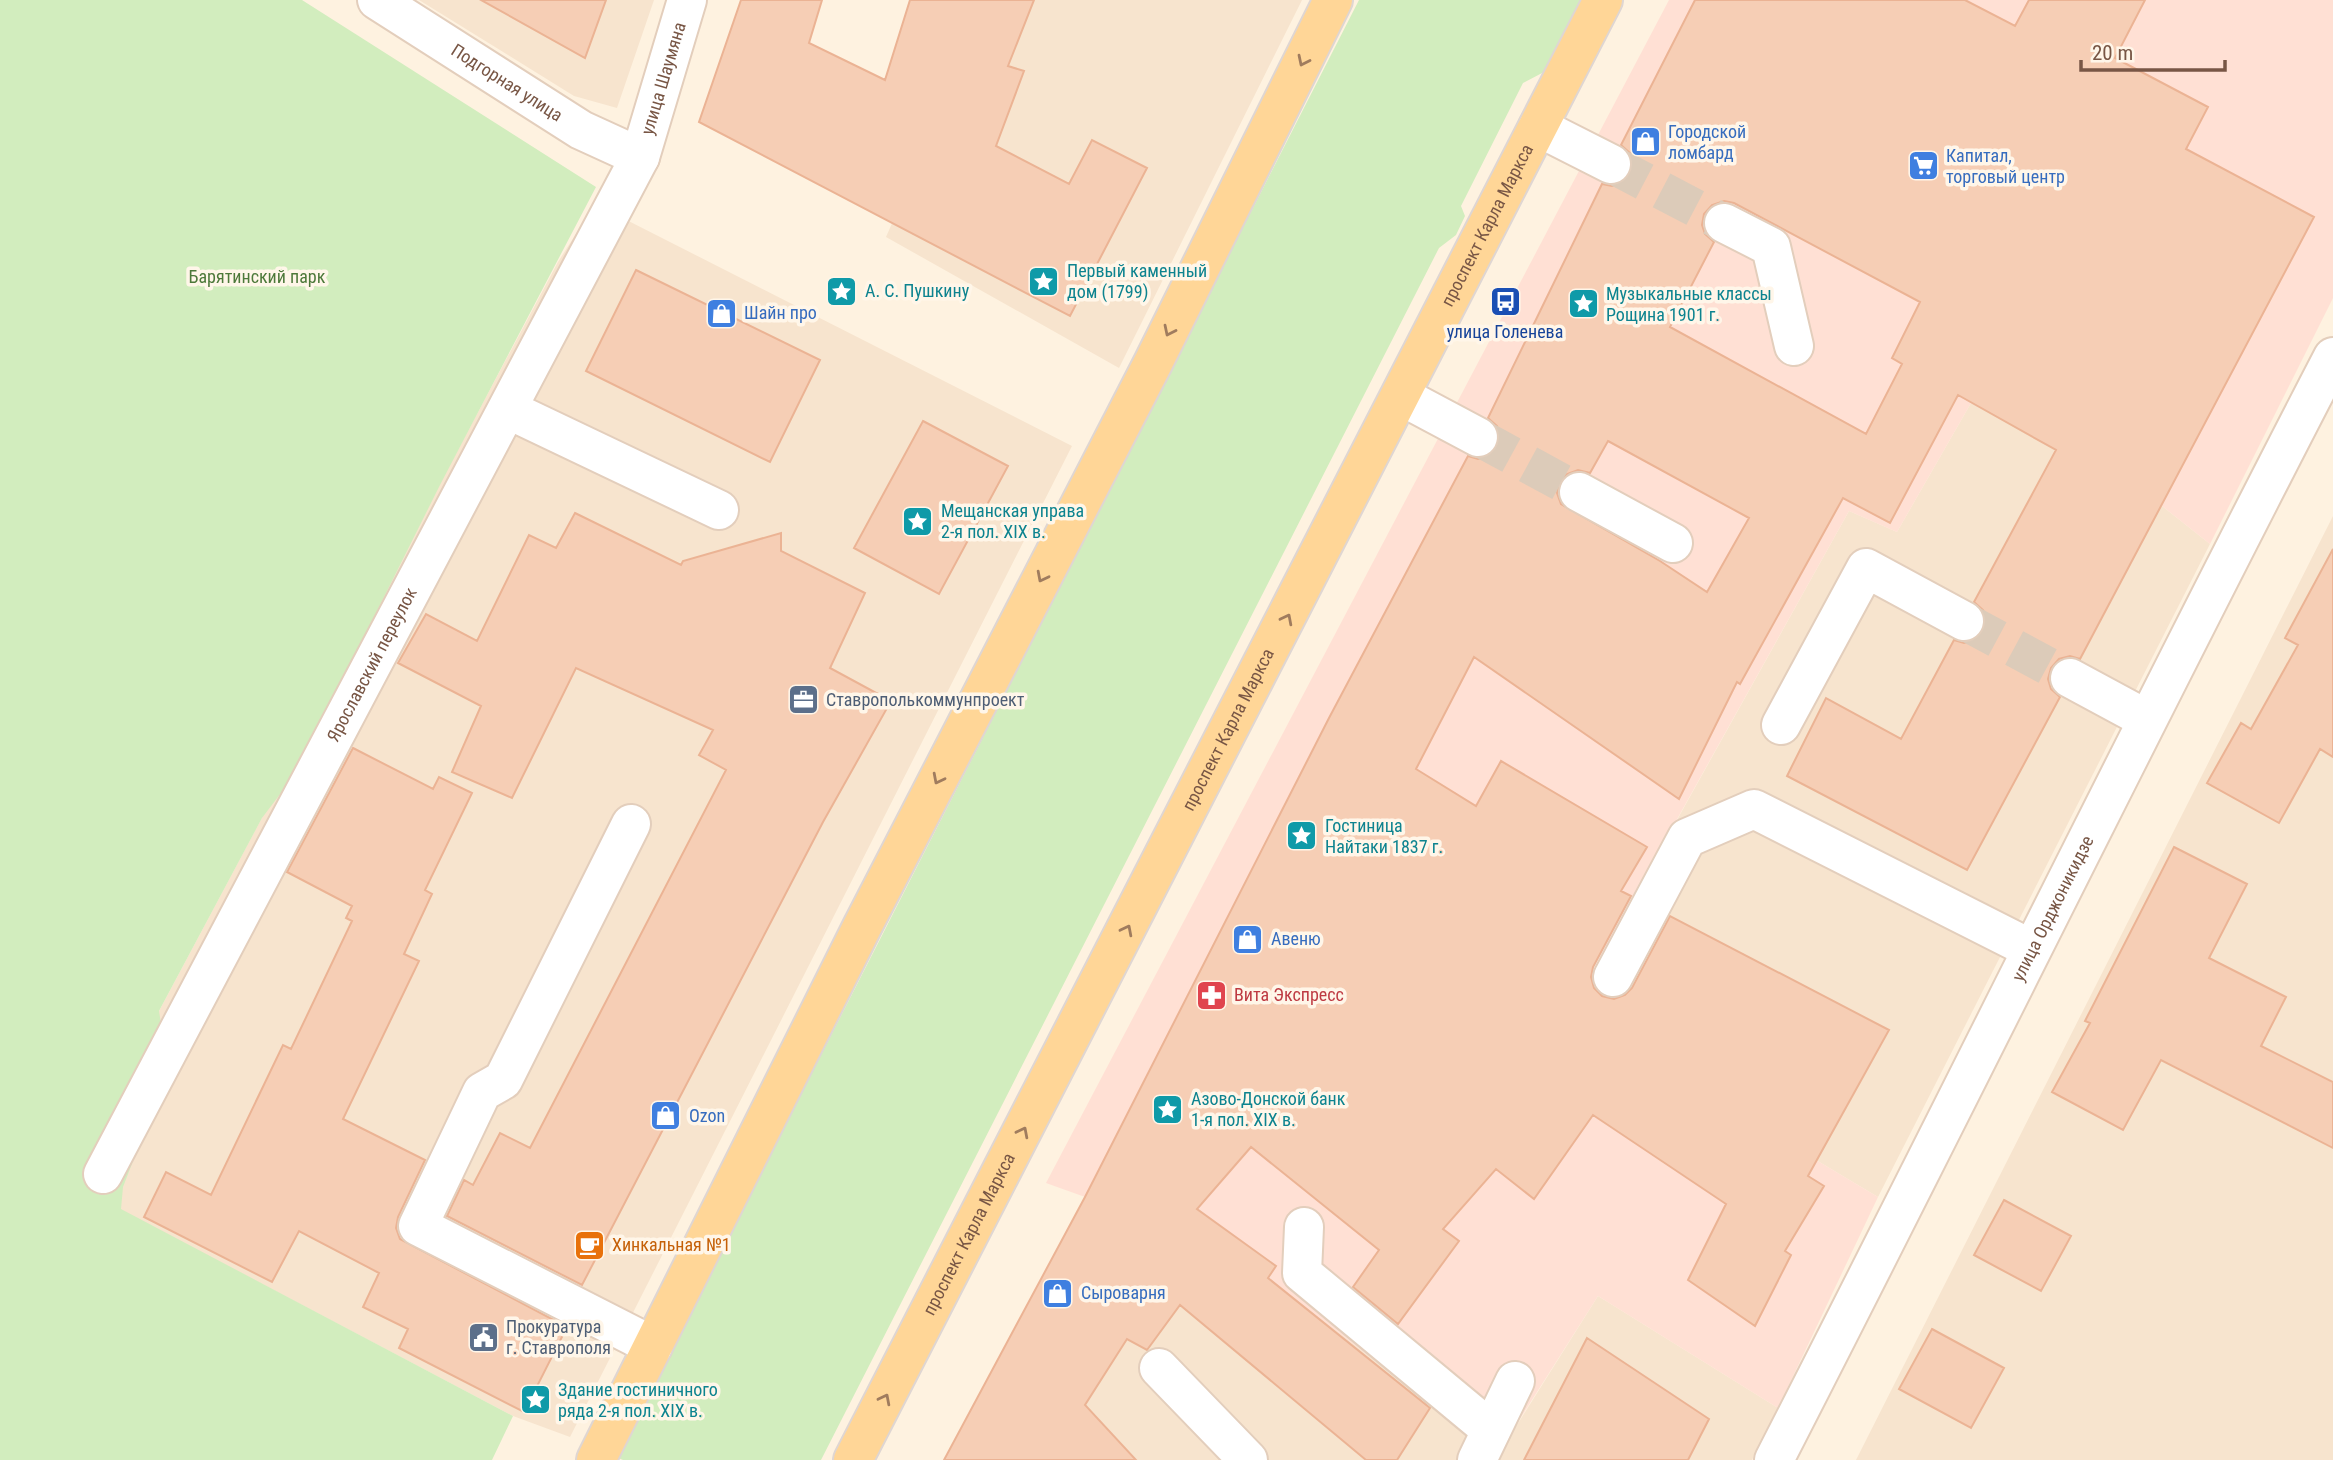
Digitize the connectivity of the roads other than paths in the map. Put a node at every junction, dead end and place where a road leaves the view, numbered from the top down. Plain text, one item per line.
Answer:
1 (377, 0) edge
2 (687, 0) edge
3 (1333, 0) edge
4 (1603, 0) edge
5 (1538, 127) junction
6 (640, 157) junction
7 (1611, 164) tunnel mouth
8 (1724, 223) tunnel mouth
9 (1794, 346) dead end
10 (2333, 358) edge
11 (1401, 396) junction
12 (509, 410) junction
13 (1478, 438) tunnel mouth
14 (1579, 492) tunnel mouth
15 (719, 510) dead end
16 (1673, 543) dead end
17 (1964, 621) tunnel mouth
18 (2070, 678) tunnel mouth
19 (2146, 719) junction
20 (1781, 725) dead end
21 (631, 824) dead end
22 (2031, 949) junction
23 (1613, 977) dead end
24 (103, 1174) dead end
25 (1304, 1227) dead end
26 (653, 1346) junction
27 (1159, 1368) dead end
28 (1515, 1381) dead end
29 (1484, 1445) edge
30 (596, 1460) edge
31 (853, 1460) edge
32 (1248, 1460) edge
33 (1774, 1460) edge

1 - 6 street, Подгорная улица
2 - 6 street, улица Шаумяна
3 -> 26 main road
4 - 5 main road, проспект Карла Маркса
5 - 7 street
5 - 11 main road, проспект Карла Маркса
6 - 12 street, Ярославский переулок
8 - 9 street
10 - 19 street, улица Орджоникидзе
11 - 13 street
31 -> 11 main road, проспект Карла Маркса
12 - 15 street
12 - 24 street, Ярославский переулок
14 - 16 street
17 - 20 street
18 - 19 street
19 - 22 street, улица Орджоникидзе
21 - 26 street
22 - 23 street
22 - 33 street, улица Орджоникидзе
25 - 29 street
26 - 30 main road
27 - 32 street
28 - 29 street

